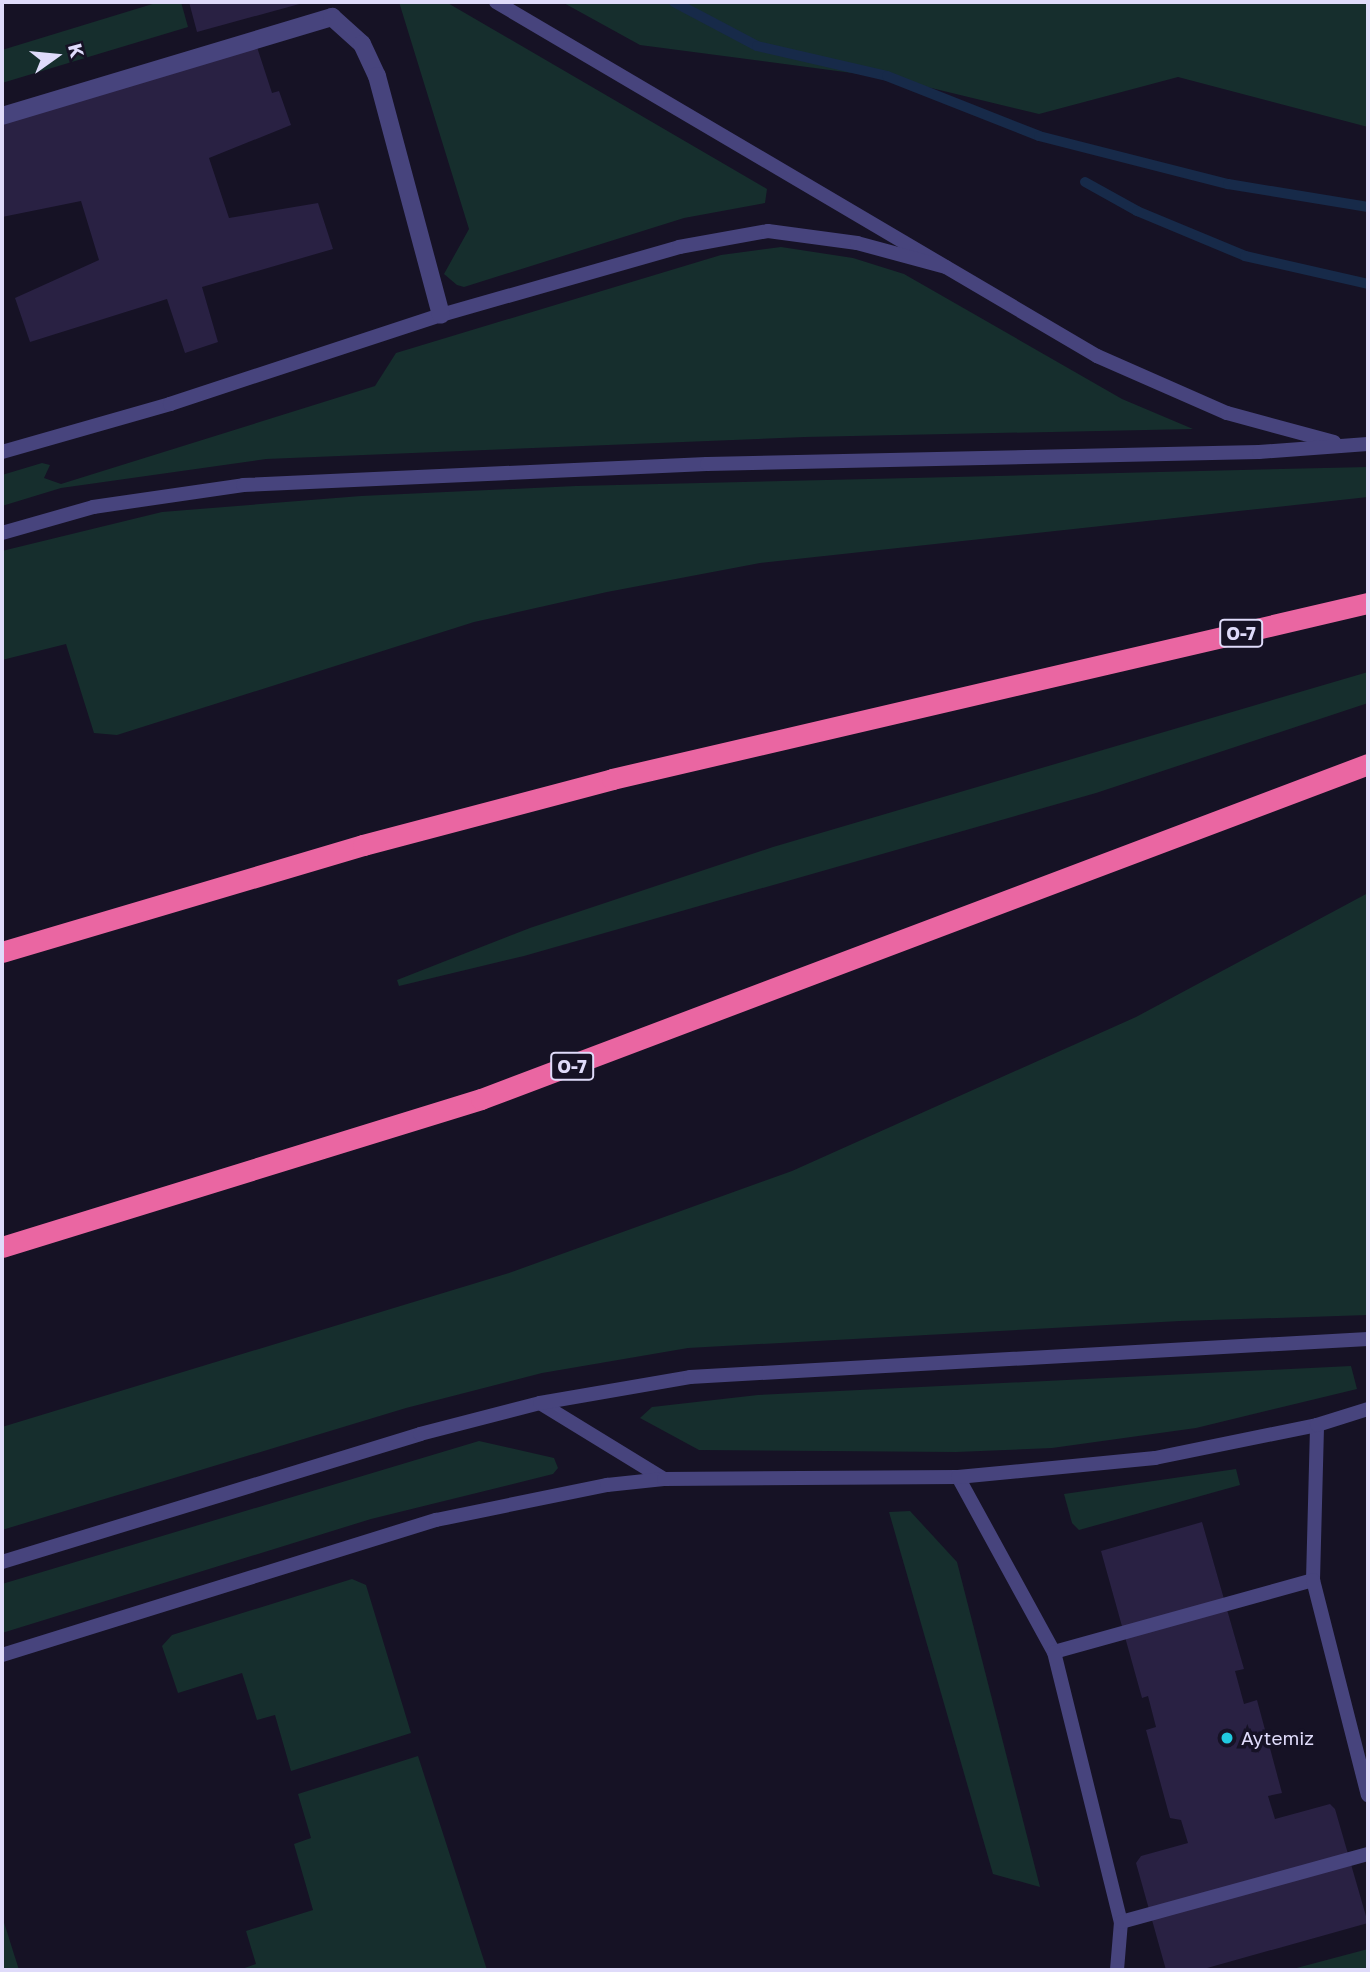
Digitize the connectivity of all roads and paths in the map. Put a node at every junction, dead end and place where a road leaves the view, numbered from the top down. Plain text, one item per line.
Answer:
1 (496, 2) edge
2 (2, 116) edge
3 (946, 267) junction
4 (441, 315) junction
5 (1368, 444) edge
6 (1342, 445) junction
7 (2, 452) edge
8 (2, 533) edge
9 (1368, 603) edge
10 (1368, 764) edge
11 (2, 951) edge
12 (2, 1247) edge
13 (1368, 1339) edge
14 (540, 1403) junction
15 (1368, 1409) edge
16 (1317, 1425) junction
17 (958, 1477) junction
18 (664, 1479) junction
19 (2, 1562) edge
20 (1313, 1580) junction
21 (1054, 1653) junction
22 (2, 1655) edge
23 (1368, 1796) edge
24 (1368, 1854) edge
25 (1121, 1922) junction
26 (1117, 1970) edge

1 - 3 lane
2 - 4 street
3 - 4 lane
3 - 6 lane
4 - 7 lane
5 - 6 lane
6 - 8 lane
9 - 11 highway, O-7
10 - 12 highway, O-7
13 - 14 lane
14 - 18 lane
14 - 19 lane
15 - 16 lane
16 - 17 lane
16 - 20 lane
17 - 18 lane
17 - 21 lane
18 - 22 lane
20 - 21 lane
20 - 23 lane
21 - 25 lane
24 - 25 lane
25 - 26 lane

